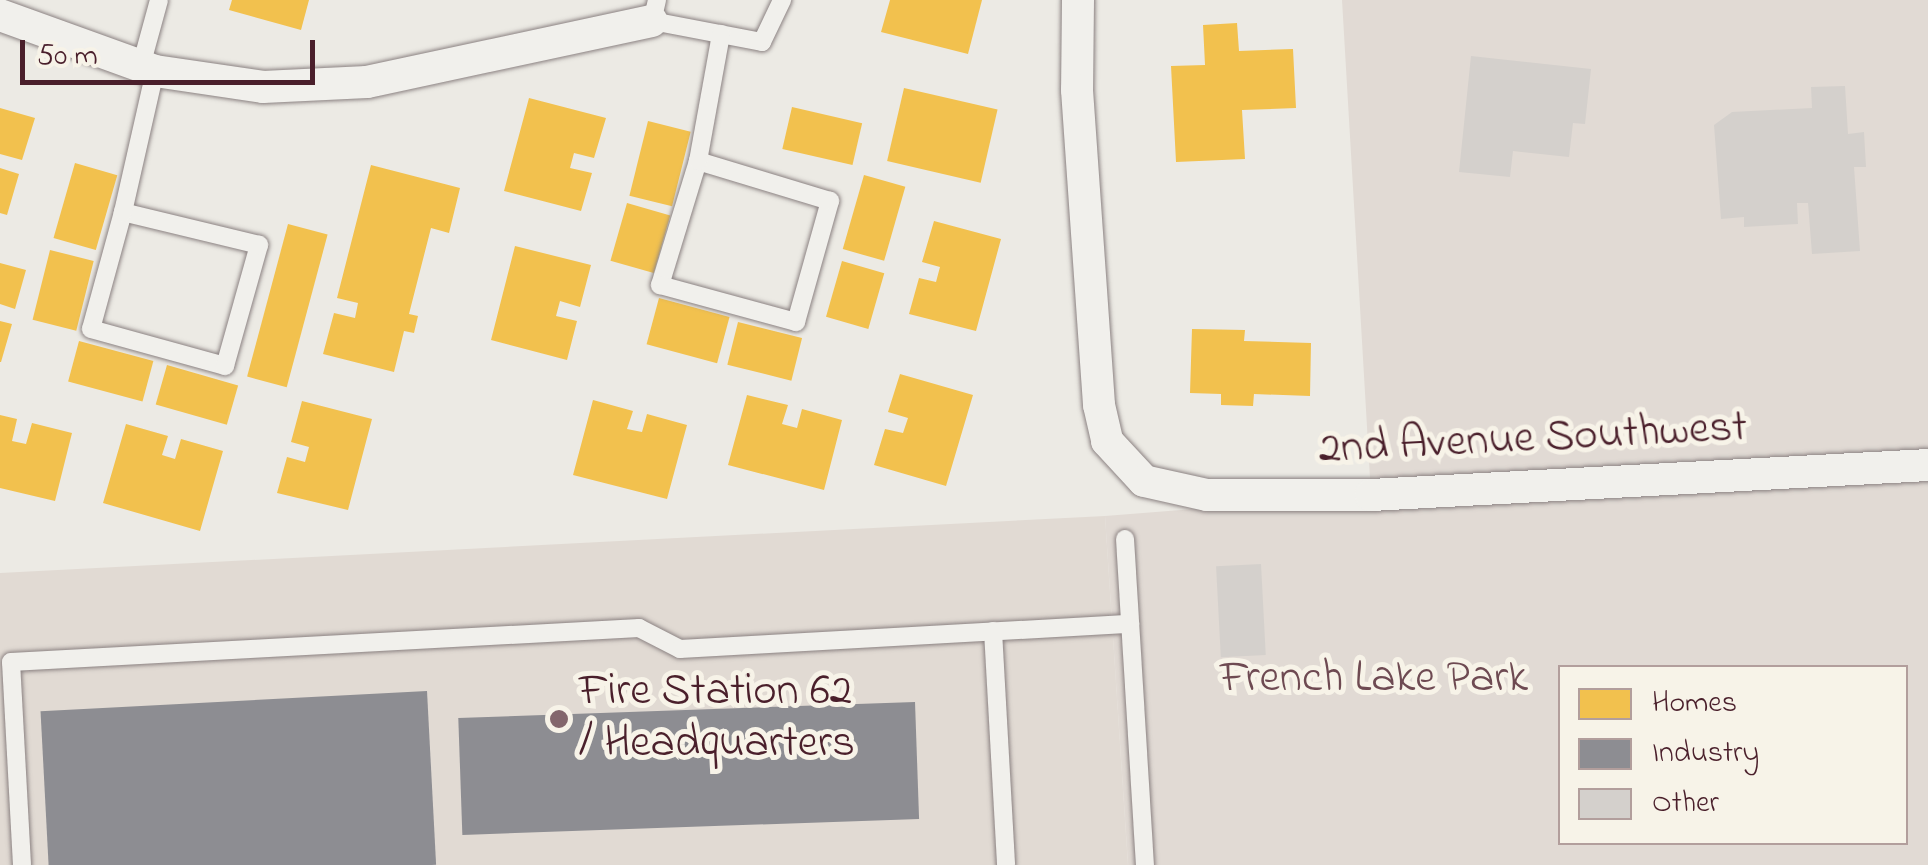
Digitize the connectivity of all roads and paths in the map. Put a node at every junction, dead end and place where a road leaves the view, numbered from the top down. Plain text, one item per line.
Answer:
1 (160, 0) edge
2 (782, 0) edge
3 (1078, 0) edge
4 (9, 11) edge
5 (655, 11) edge
6 (722, 34) junction
7 (148, 68) junction
8 (698, 161) junction
9 (123, 212) junction
10 (1928, 466) edge
11 (1125, 538) dead end
12 (1130, 624) junction
13 (993, 632) junction
14 (22, 865) edge
15 (1006, 865) edge
16 (1145, 865) edge

1 - 7 lane
2 - 6 lane
3 - 10 street, 2nd Avenue Southwest
4 - 7 street
5 - 6 lane
5 - 7 street
6 - 8 lane
7 - 9 lane
8 - 8 lane
9 - 9 lane
11 - 12 lane
12 - 13 lane
12 - 16 lane
13 - 14 lane
13 - 15 lane

